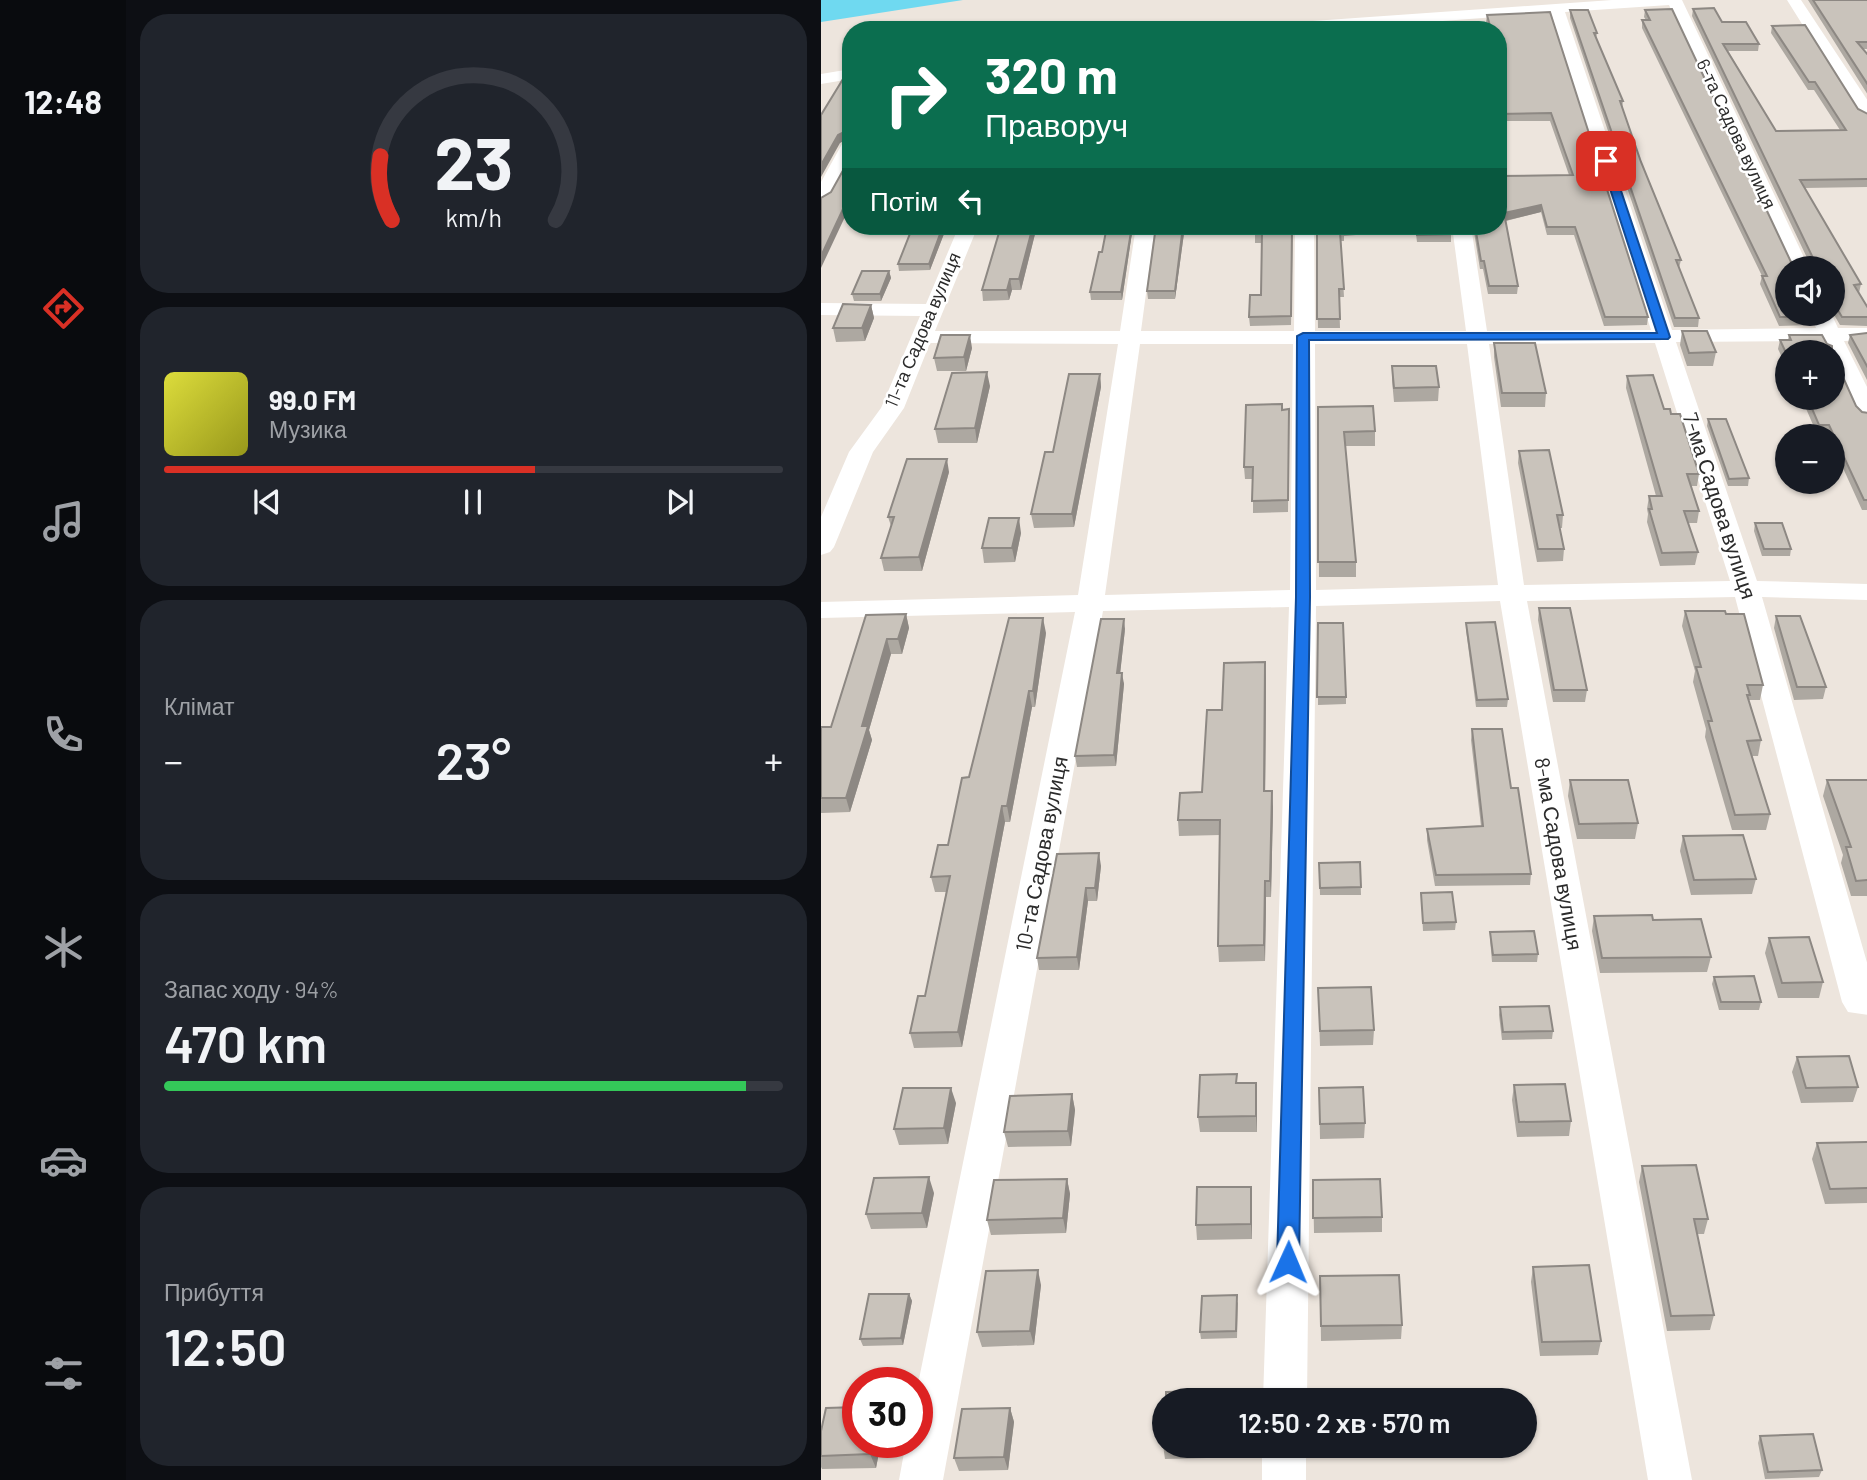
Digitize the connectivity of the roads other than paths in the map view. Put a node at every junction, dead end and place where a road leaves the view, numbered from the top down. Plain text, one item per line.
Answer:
1 (1675, 0) edge
2 (1794, 0) edge
3 (1557, 10) junction
4 (1460, 21) edge
5 (842, 76) edge
6 (821, 79) edge
7 (1867, 115) edge
8 (842, 161) edge
9 (821, 199) edge
10 (965, 235) edge
11 (1145, 235) edge
12 (1305, 235) edge
13 (1462, 235) edge
14 (1793, 256) edge
15 (821, 309) edge
16 (932, 310) junction
17 (1826, 326) edge
18 (1867, 334) edge
19 (1830, 335) junction
20 (1303, 336) junction
21 (920, 337) junction
22 (1664, 337) junction
23 (1129, 338) junction
24 (1477, 338) junction
25 (1867, 414) edge
26 (821, 547) edge
27 (1867, 570) edge
28 (1746, 589) junction
29 (1867, 592) edge
30 (1512, 593) junction
31 (1303, 597) junction
32 (1091, 601) junction
33 (821, 610) edge
34 (1867, 1001) edge
35 (1285, 1388) edge
36 (1284, 1458) edge
37 (921, 1480) edge
38 (1284, 1480) edge
39 (1670, 1480) edge

1 - 3 street
1 - 14 street, 6-та Садова вулиця
2 - 7 street
3 - 4 street
3 - 22 street, 7-ма Садова вулиця
5 - 6 street
8 - 9 street
10 - 16 street, 11-та Садова вулиця
11 - 23 street, 10-та Садова вулиця
12 - 20 street
13 - 24 street, 8-ма Садова вулиця
15 - 16 street
16 - 21 street, 11-та Садова вулиця
17 - 19 street
18 - 19 street
19 - 22 street
19 - 25 street
20 - 23 street
20 - 24 street
20 - 31 street
21 - 23 street
21 - 26 street, 11-та Садова вулиця
22 - 24 street
22 - 28 street, 7-ма Садова вулиця
23 - 32 street, 10-та Садова вулиця
24 - 30 street, 8-ма Садова вулиця
27 - 28 street
28 - 29 street
28 - 30 street
28 - 34 street, 7-ма Садова вулиця
30 - 31 street
30 - 39 street, 8-ма Садова вулиця
31 - 32 street
31 - 35 street
32 - 33 street
32 - 37 street, 10-та Садова вулиця
36 - 38 street

